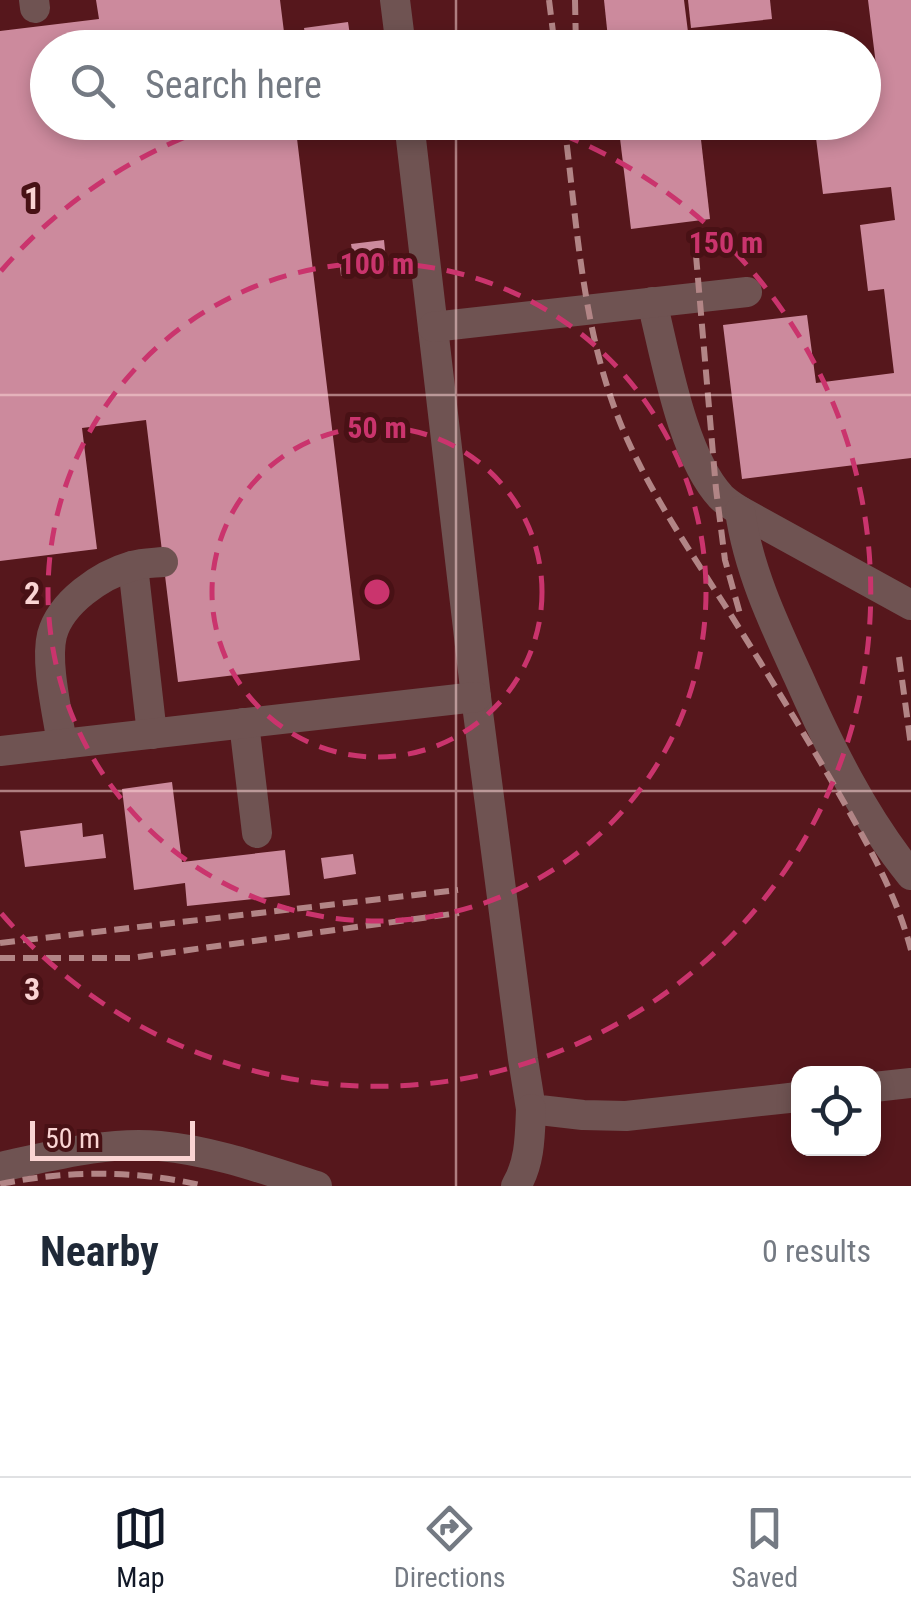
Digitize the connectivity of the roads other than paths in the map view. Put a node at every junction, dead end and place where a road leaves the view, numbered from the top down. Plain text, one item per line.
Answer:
1 (395, 0) edge
2 (399, 30) edge
3 (412, 140) edge
4 (747, 292) dead end
5 (652, 302) junction
6 (433, 327) junction
7 (740, 511) junction
8 (164, 562) dead end
9 (133, 566) junction
10 (911, 604) edge
11 (476, 697) junction
12 (244, 723) junction
13 (152, 734) junction
14 (62, 744) junction
15 (0, 752) edge
16 (257, 833) dead end
17 (911, 875) edge
18 (911, 1083) edge
19 (881, 1087) edge
20 (791, 1097) edge
21 (531, 1109) junction
22 (0, 1167) edge
23 (317, 1186) edge
24 (516, 1186) edge

1 - 2 lane
3 - 6 lane
4 - 5 lane
5 - 6 lane
5 - 7 lane
6 - 11 lane
7 - 10 lane
7 - 17 lane
8 - 9 lane
9 - 13 lane
9 - 14 lane
11 - 12 lane
11 - 21 lane
12 - 13 lane
12 - 16 lane
13 - 14 lane
14 - 15 lane
18 - 19 lane
20 - 21 lane
21 - 24 lane
22 - 23 lane

